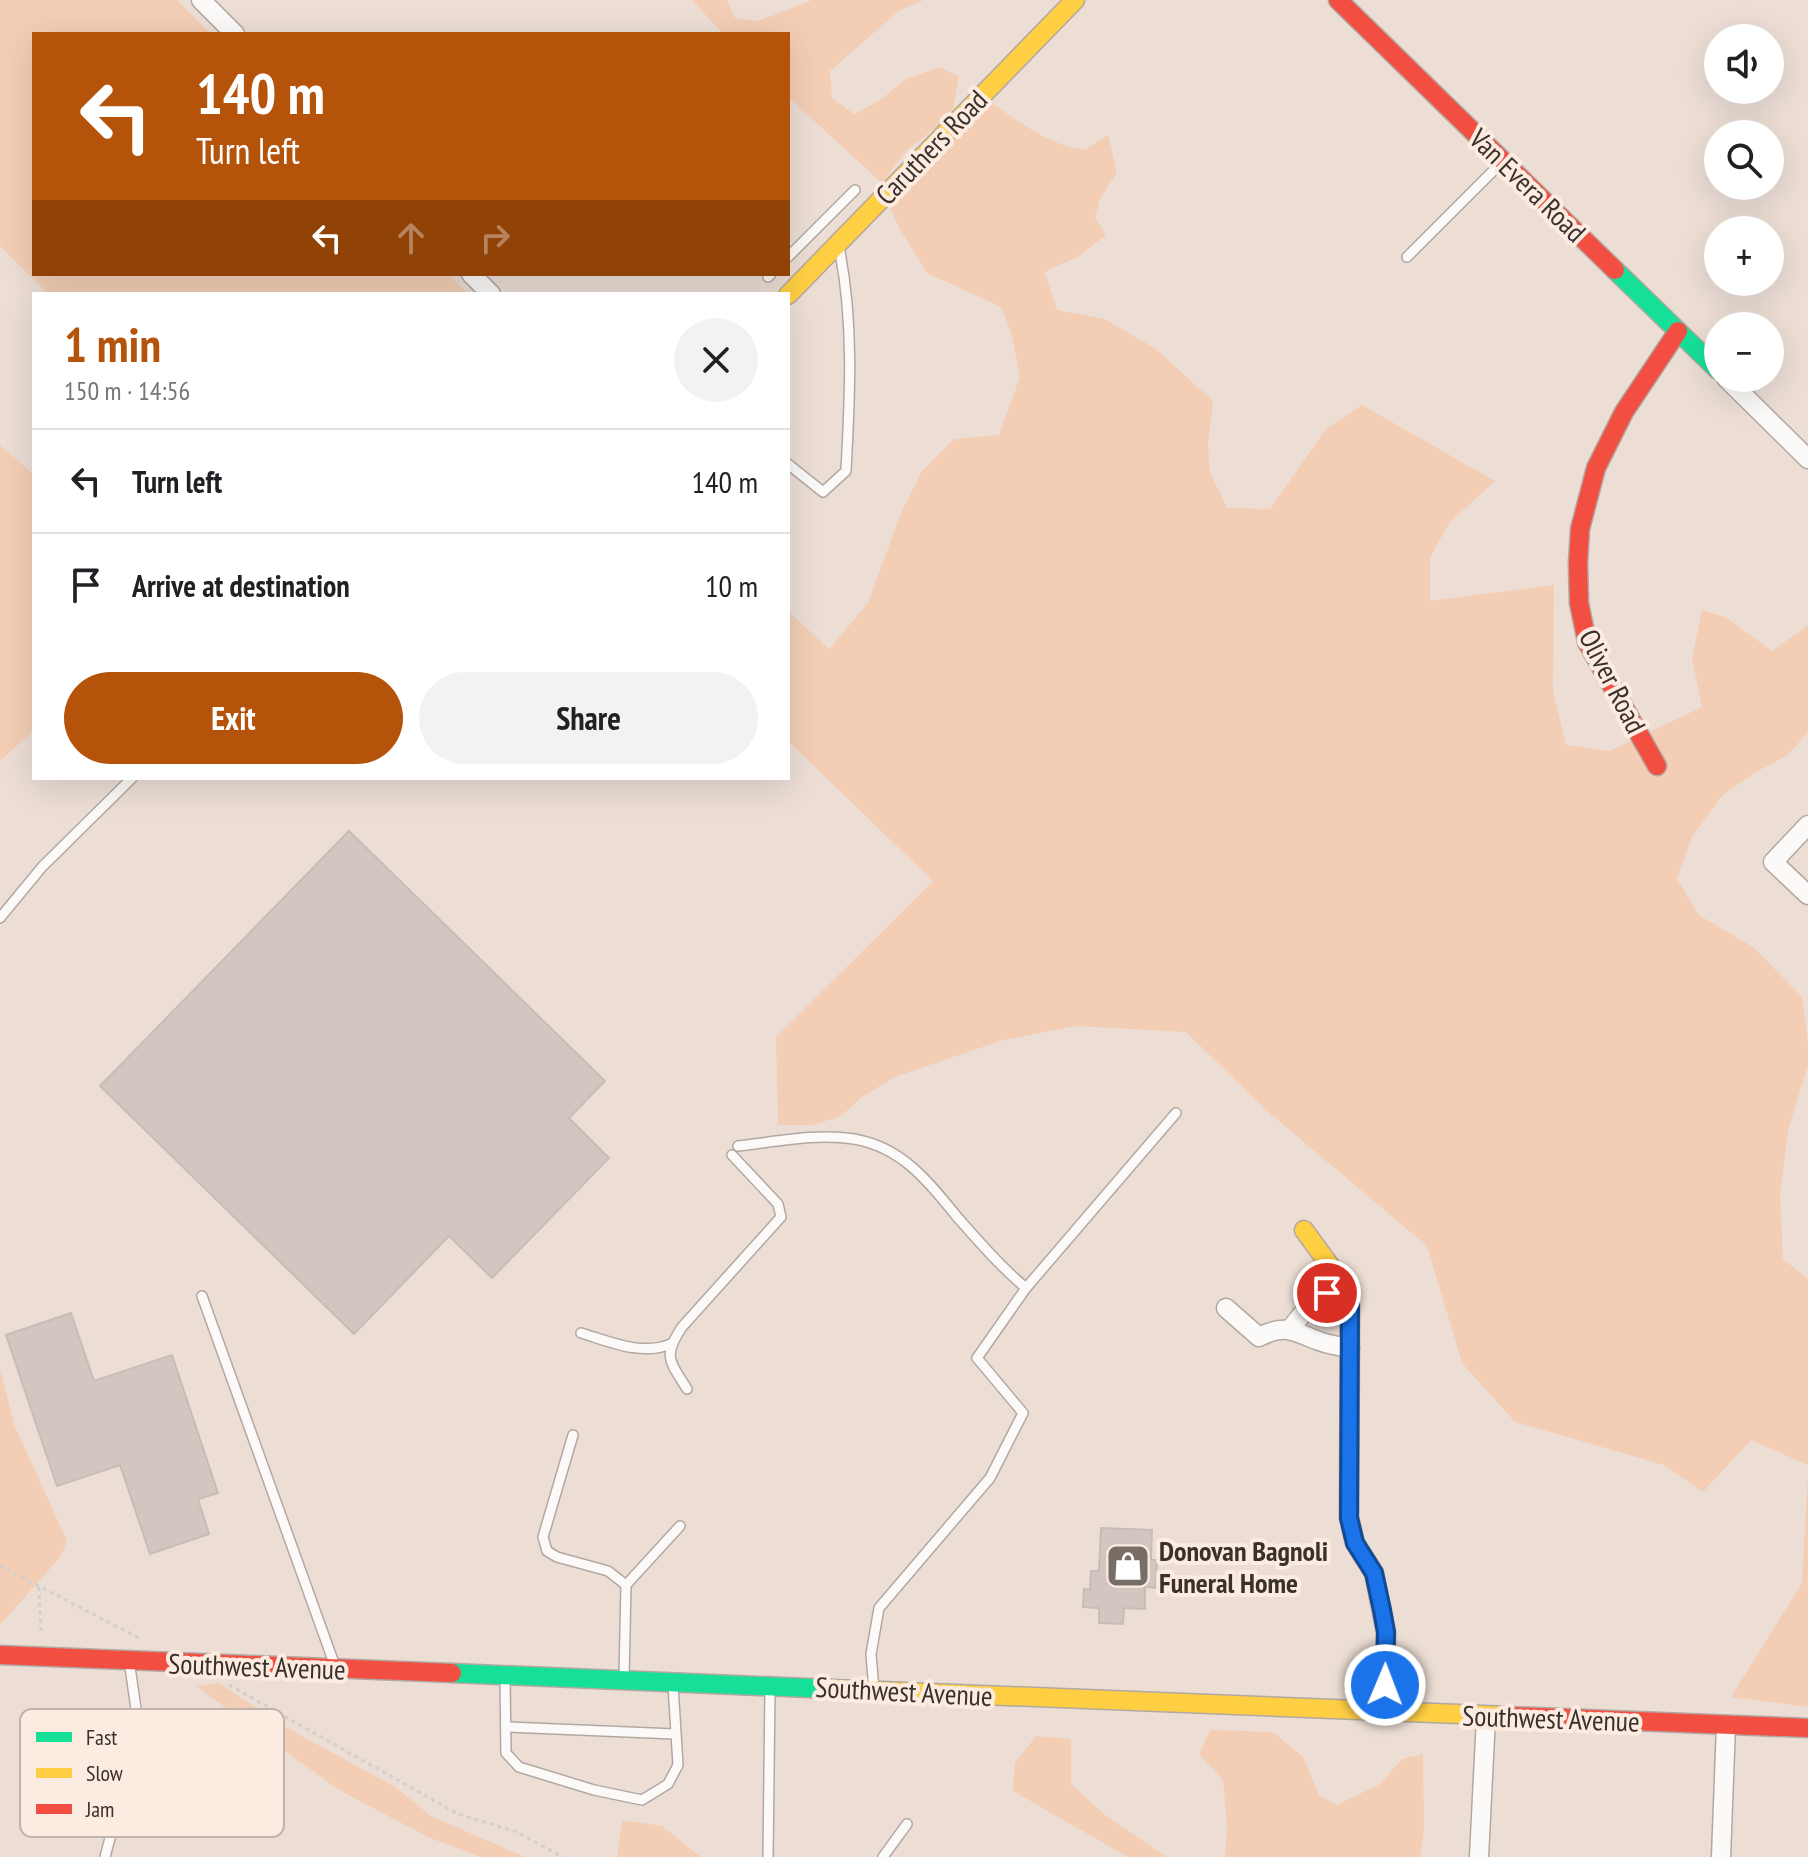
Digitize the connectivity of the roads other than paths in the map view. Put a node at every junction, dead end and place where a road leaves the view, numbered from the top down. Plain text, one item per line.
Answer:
1 (201, 0) edge
2 (1075, 0) edge
3 (1338, 0) edge
4 (233, 32) edge
5 (1504, 161) junction
6 (855, 190) dead end
7 (816, 229) junction
8 (836, 245) junction
9 (790, 255) edge
10 (1407, 257) dead end
11 (473, 276) edge
12 (489, 292) edge
13 (790, 293) edge
14 (1678, 331) junction
15 (1704, 356) edge
16 (1740, 392) edge
17 (1808, 459) edge
18 (790, 466) edge
19 (1657, 766) dead end
20 (130, 780) edge
21 (1808, 825) edge
22 (1808, 895) edge
23 (0, 918) edge
24 (1176, 1113) dead end
25 (1304, 1230) dead end
26 (1342, 1284) junction
27 (1026, 1288) junction
28 (202, 1296) dead end
29 (1226, 1308) dead end
30 (1291, 1328) junction
31 (581, 1333) dead end
32 (671, 1344) junction
33 (1350, 1348) junction
34 (687, 1389) dead end
35 (573, 1435) dead end
36 (680, 1526) dead end
37 (626, 1585) junction
38 (0, 1655) edge
39 (129, 1660) junction
40 (336, 1669) junction
41 (505, 1674) junction
42 (624, 1679) junction
43 (673, 1681) junction
44 (770, 1686) junction
45 (874, 1690) junction
46 (136, 1709) edge
47 (1384, 1711) junction
48 (1486, 1717) junction
49 (1726, 1725) junction
50 (506, 1727) junction
51 (1808, 1728) edge
52 (675, 1734) junction
53 (907, 1824) dead end
54 (110, 1837) edge
55 (105, 1857) edge
56 (768, 1857) edge
57 (883, 1857) edge
58 (1479, 1857) edge
59 (1721, 1857) edge

1 - 4 street
2 - 8 street, Caruthers Road
3 - 5 street, Van Evera Road
5 - 10 lane
5 - 14 street, Van Evera Road
6 - 7 lane
7 - 8 lane
7 - 9 lane
8 - 13 street, Caruthers Road
8 - 18 lane
11 - 12 street
14 - 15 street, Van Evera Road
14 - 19 street, Oliver Road
16 - 17 street
20 - 23 lane
21 - 22 street
24 - 27 lane
25 - 26 street
26 - 30 street
26 - 33 street
27 - 32 lane
27 - 45 lane
28 - 40 lane
29 - 30 street
30 - 33 street
31 - 32 lane
32 - 34 lane
33 - 47 street
35 - 37 lane
36 - 37 lane
37 - 42 lane
38 - 39 street, Southwest Avenue
39 - 40 street, Southwest Avenue
39 - 46 lane
40 - 41 street, Southwest Avenue
41 - 42 street, Southwest Avenue
41 - 50 lane
42 - 43 street, Southwest Avenue
43 - 44 street, Southwest Avenue
43 - 52 lane
44 - 45 street, Southwest Avenue
44 - 56 lane
45 - 47 street, Southwest Avenue
47 - 48 street, Southwest Avenue
48 - 49 street, Southwest Avenue
48 - 58 street
49 - 51 street, Southwest Avenue
49 - 59 street
50 - 52 lane
50 - 52 lane
53 - 57 lane
54 - 55 lane

